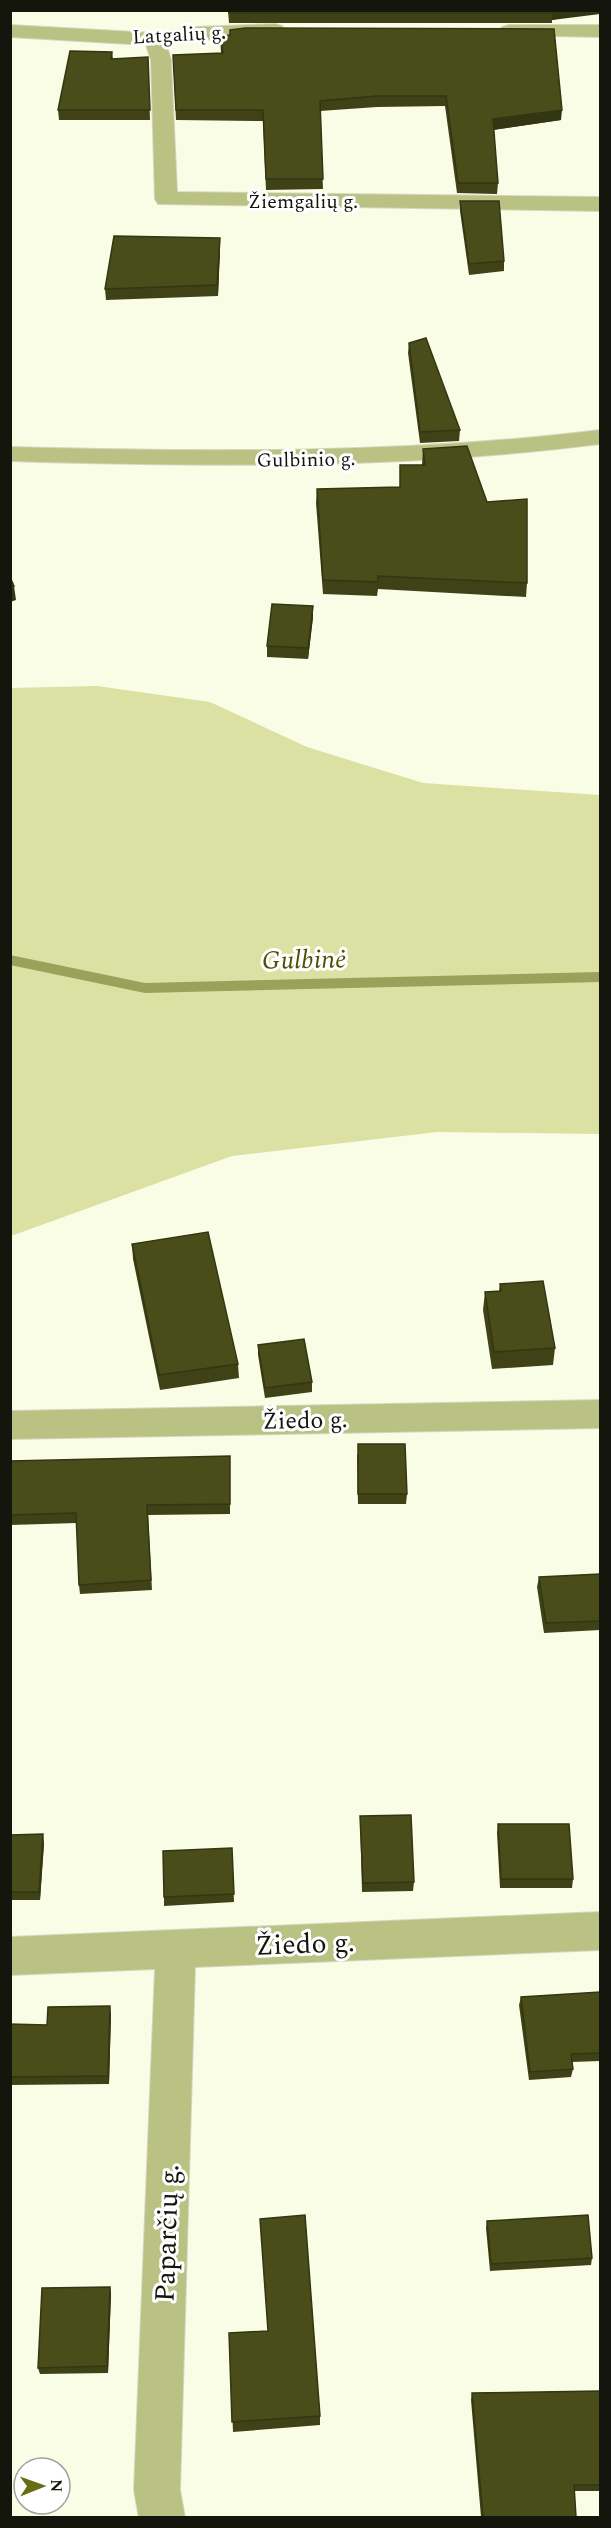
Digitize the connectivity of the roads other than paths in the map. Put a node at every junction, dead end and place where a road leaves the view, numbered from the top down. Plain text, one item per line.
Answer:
1 (293, 30) edge
2 (10, 31) edge
3 (494, 31) edge
4 (600, 31) edge
5 (154, 39) junction
6 (600, 204) edge
7 (600, 437) edge
8 (10, 454) edge
9 (600, 1414) edge
10 (10, 1425) edge
11 (600, 1931) edge
12 (176, 1949) junction
13 (10, 1956) edge
14 (162, 2517) edge

1 - 5 street, Latgalių g.
2 - 5 street, Latgalių g.
3 - 4 street
5 - 6 street, Žiemgalių g.
7 - 8 street, Gulbinio g.
9 - 10 street, Žiedo g.
11 - 12 street, Žiedo g.
12 - 13 street, Žiedo g.
12 - 14 street, Paparčių g.

